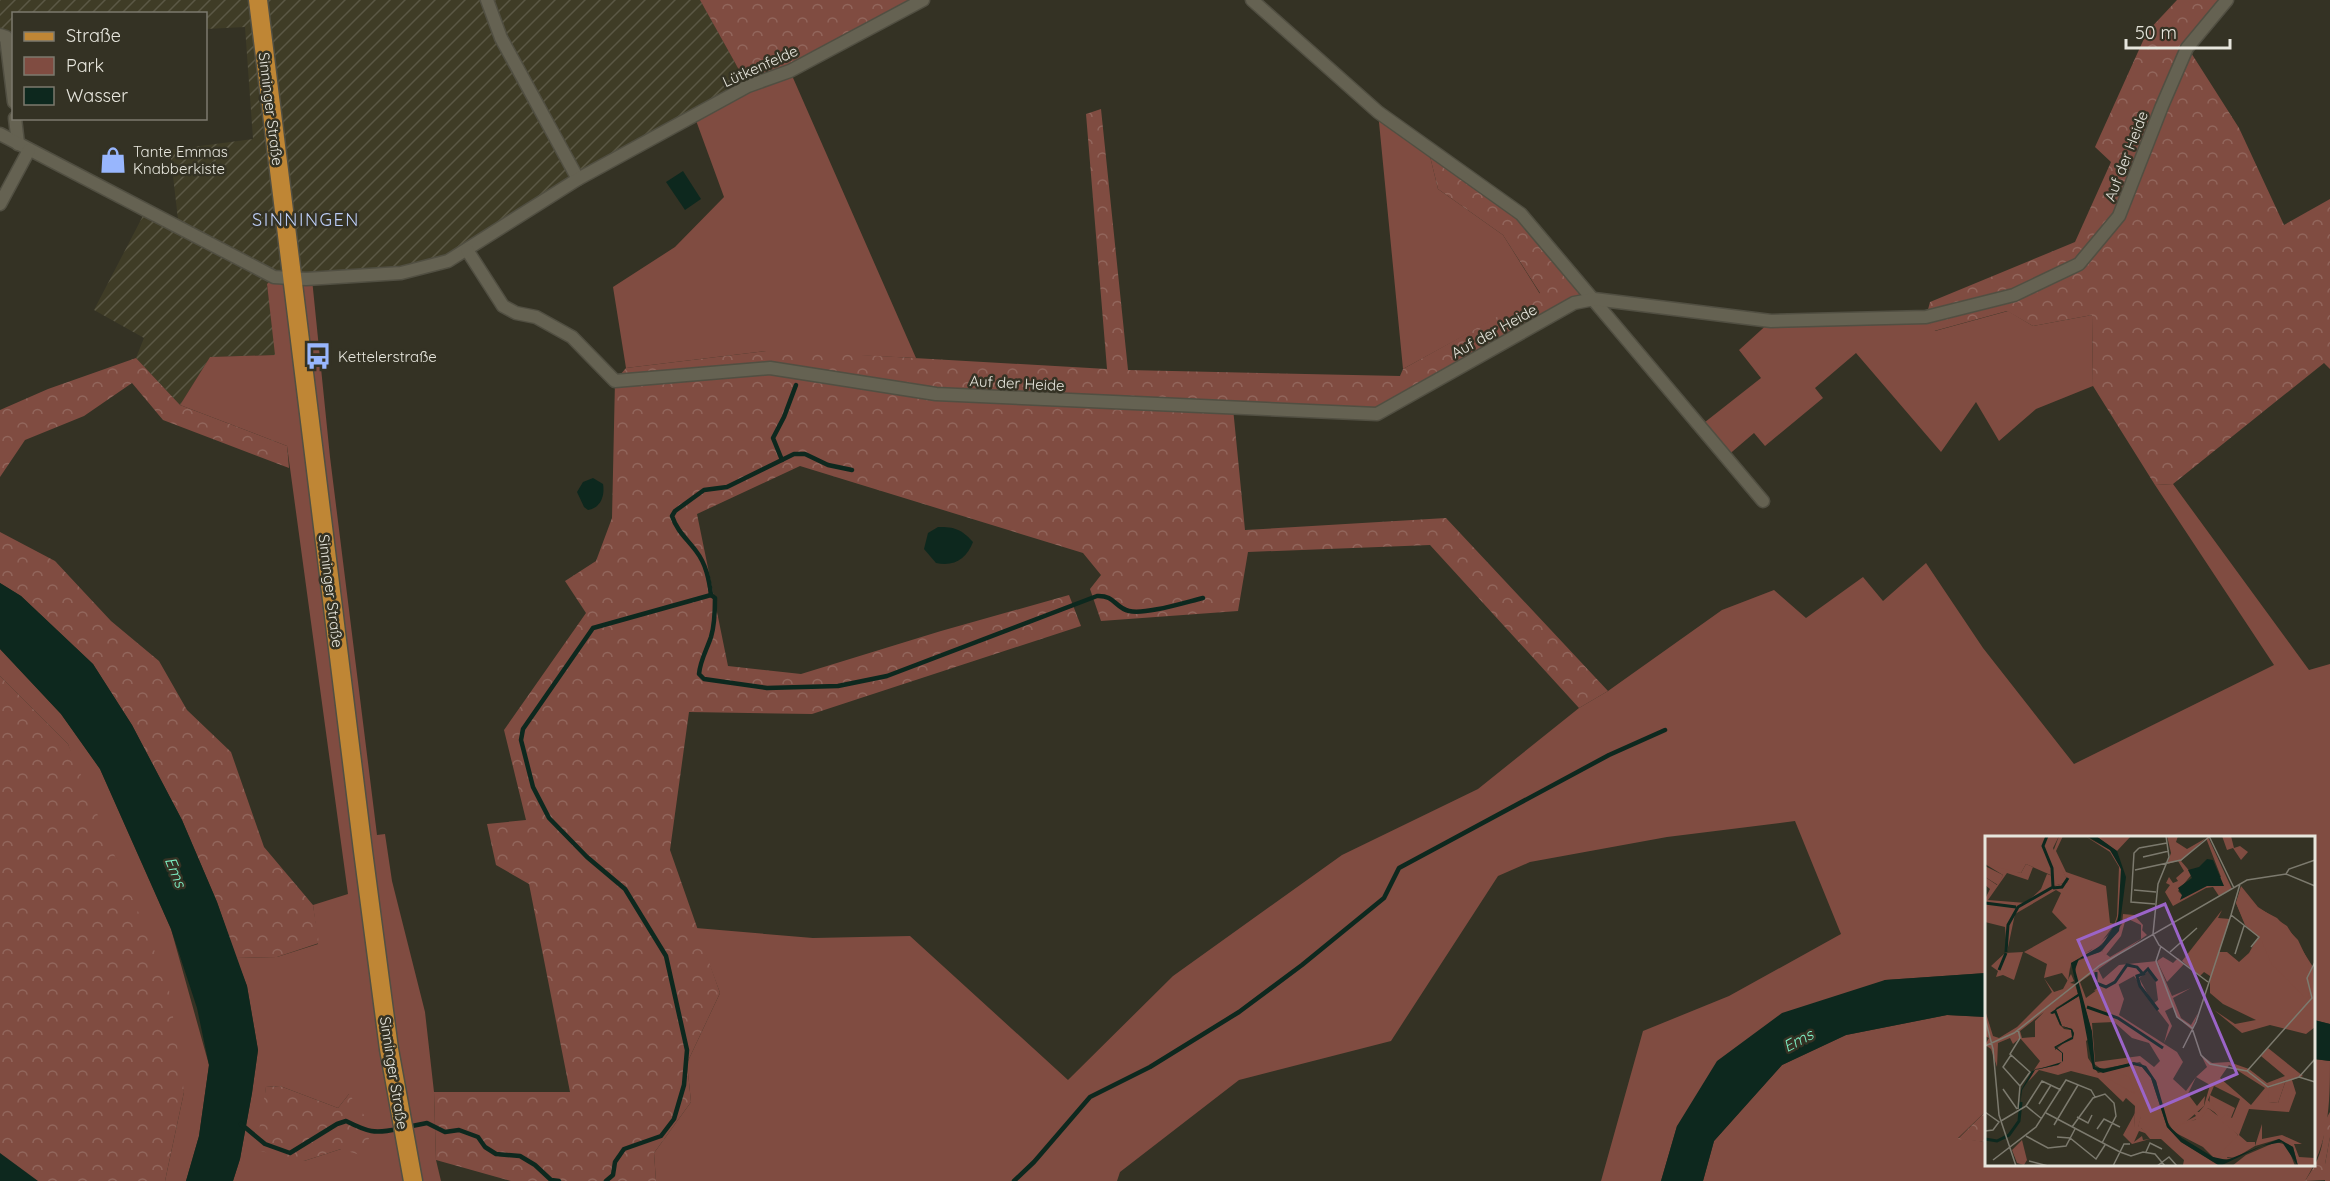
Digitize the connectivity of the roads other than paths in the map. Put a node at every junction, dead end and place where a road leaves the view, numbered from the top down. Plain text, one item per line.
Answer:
1 (258, 0) edge
2 (487, 0) edge
3 (923, 0) edge
4 (1252, 0) edge
5 (2227, 0) edge
6 (0, 34) edge
7 (12, 86) edge
8 (16, 120) edge
9 (0, 134) edge
10 (24, 147) junction
11 (578, 179) junction
12 (0, 204) edge
13 (468, 250) junction
14 (292, 280) junction
15 (1594, 299) junction
16 (1763, 501) dead end
17 (413, 1181) edge

1 - 14 main road, Sinninger Straße
2 - 11 street
3 - 11 street, Lütkenfelde
4 - 15 street
5 - 15 street, Auf der Heide
6 - 7 street
8 - 10 street
9 - 10 street
10 - 12 street
10 - 14 street
11 - 13 street, Lütkenfelde
13 - 14 street, Lütkenfelde
13 - 15 street, Auf der Heide
14 - 17 main road, Sinninger Straße
15 - 16 street

